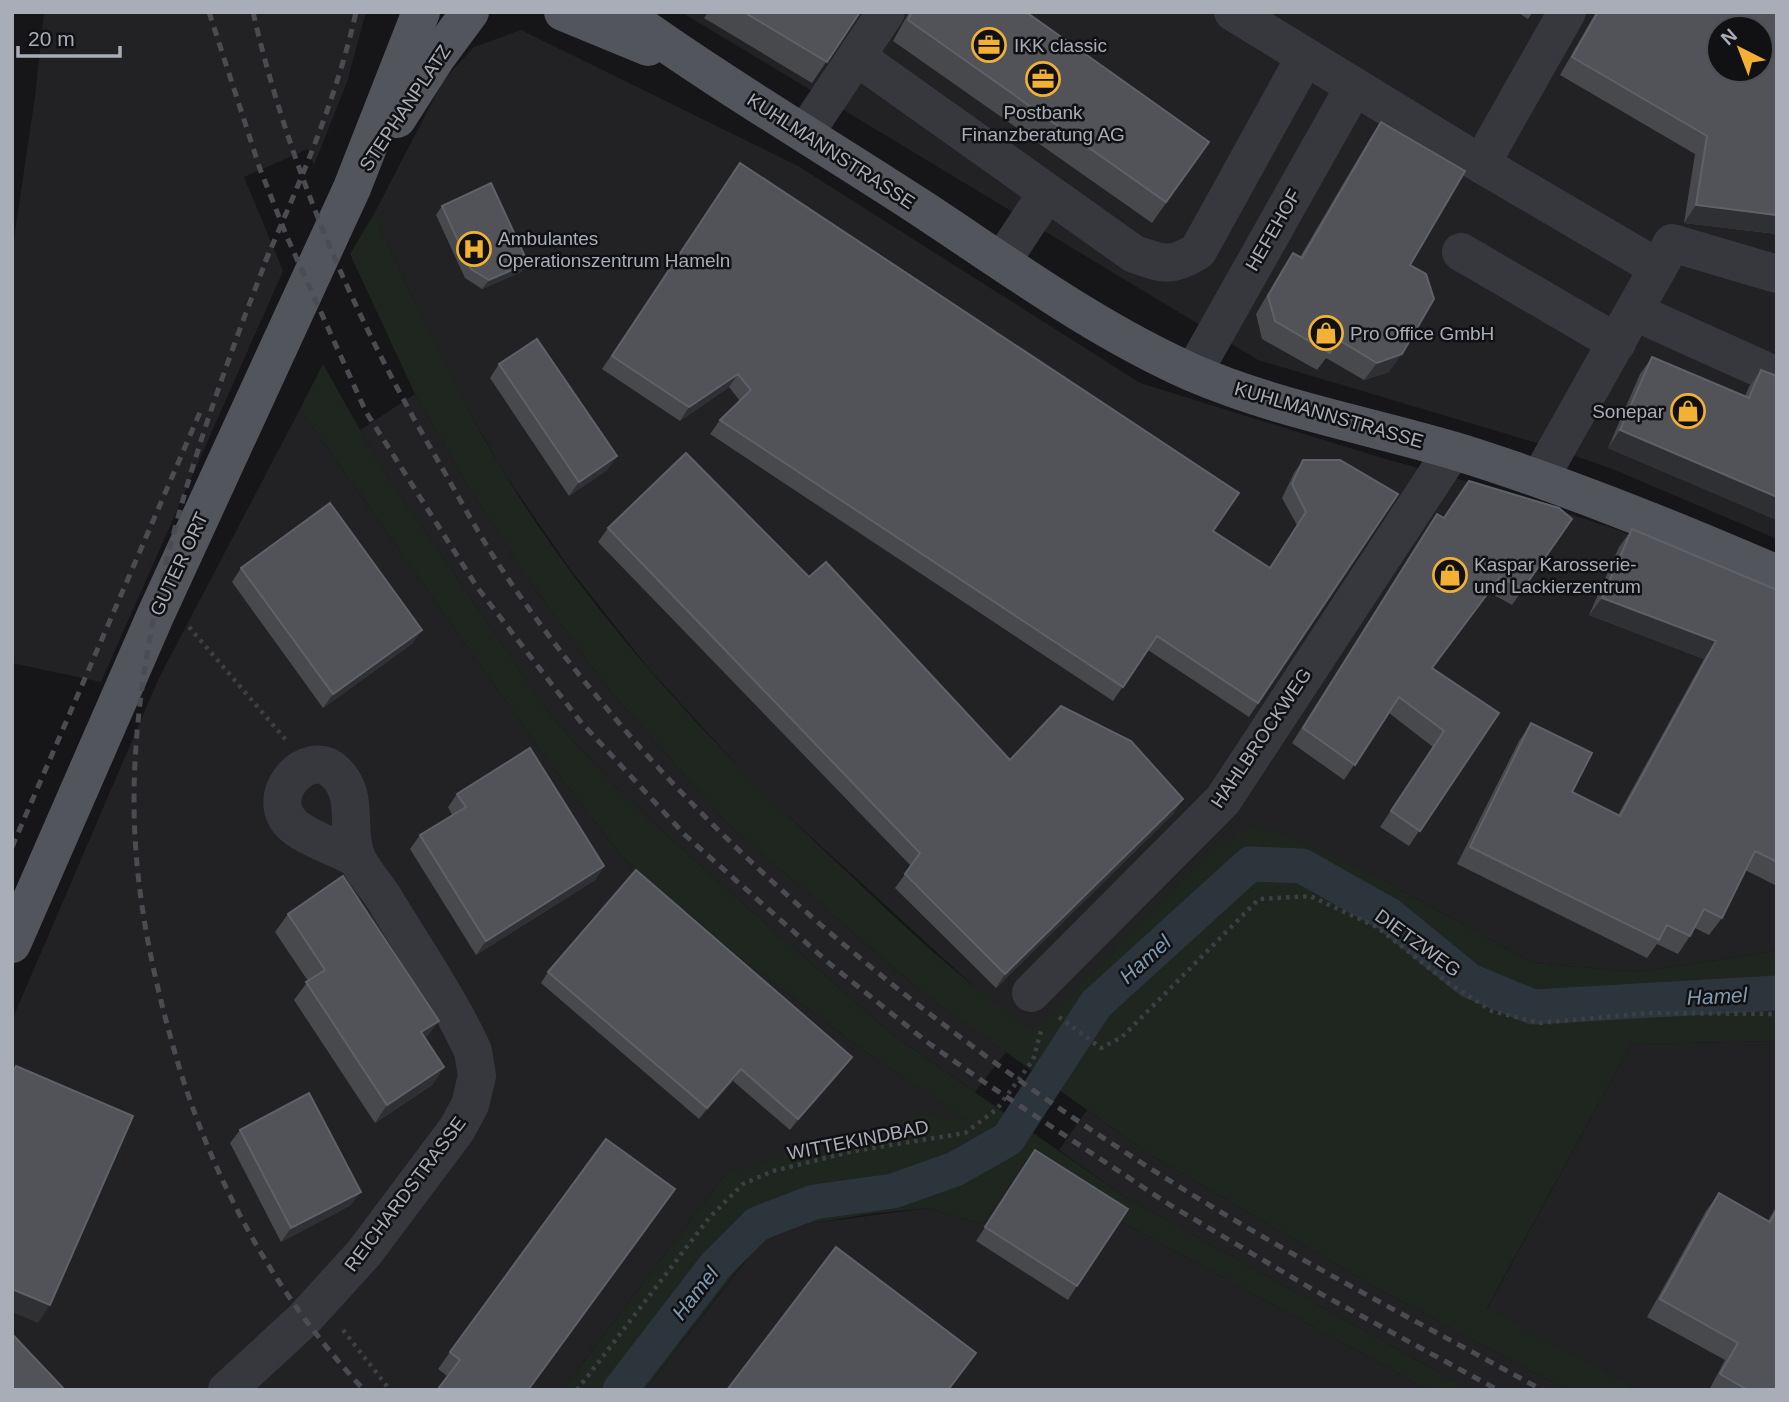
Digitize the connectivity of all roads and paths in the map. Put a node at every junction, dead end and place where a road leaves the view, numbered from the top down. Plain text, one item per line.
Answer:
1 (421, 12) edge
2 (563, 12) edge
3 (621, 12) edge
4 (886, 12) edge
5 (1233, 12) edge
6 (1567, 12) edge
7 (475, 15) edge
8 (857, 57) junction
9 (1305, 57) junction
10 (695, 66) junction
11 (1354, 87) junction
12 (806, 133) junction
13 (1481, 164) junction
14 (352, 188) junction
15 (1047, 193) junction
16 (1461, 252) dead end
17 (1665, 255) junction
18 (1002, 261) junction
19 (1777, 275) edge
20 (1626, 327) junction
21 (1193, 373) junction
22 (1777, 376) edge
23 (1452, 451) junction
24 (1540, 478) junction
25 (1777, 574) edge
26 (165, 593) junction
27 (296, 772) junction
28 (356, 858) junction
29 (12, 944) edge
30 (1041, 1008) junction
31 (1777, 1014) edge
32 (324, 1299) junction
33 (227, 1390) edge
34 (390, 1390) edge
35 (577, 1390) edge

1 - 14 main road, STEPHANPLATZ
2 - 10 main road, KUHLMANNSTRASSE
3 - 10 main road, KUHLMANNSTRASSE
4 - 8 street
5 - 9 street
6 - 13 street
7 - 14 main road, STEPHANPLATZ
8 - 12 street
8 - 15 street
9 - 11 street
9 - 15 street
10 - 12 main road, KUHLMANNSTRASSE
11 - 13 street
11 - 21 street, HEFEHOF
12 - 18 main road, KUHLMANNSTRASSE
13 - 17 street
14 - 26 main road, GUTER ORT
15 - 18 street
16 - 20 street
17 - 19 street
17 - 20 street
18 - 21 main road, KUHLMANNSTRASSE
20 - 22 street
20 - 24 street
21 - 23 main road, KUHLMANNSTRASSE
23 - 24 main road, KUHLMANNSTRASSE
23 - 30 street, HAHLBROCKWEG
24 - 25 main road, KUHLMANNSTRASSE
26 - 27 path
26 - 29 main road, GUTER ORT
27 - 28 street, REICHARDSTRASSE
27 - 28 street, REICHARDSTRASSE
28 - 32 street, REICHARDSTRASSE
30 - 31 path, DIETZWEG
30 - 35 path, WITTEKINDBAD
32 - 33 street, REICHARDSTRASSE
32 - 34 path

